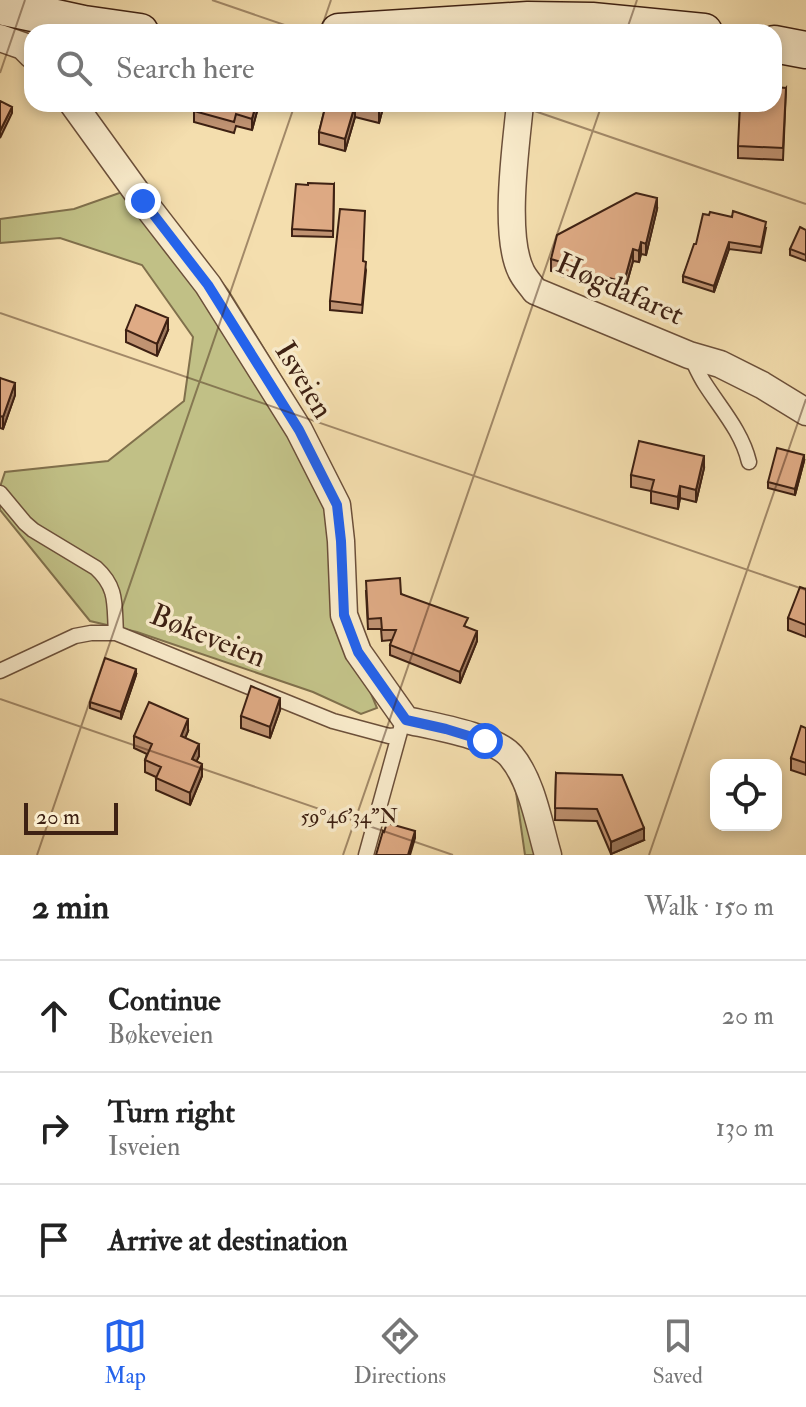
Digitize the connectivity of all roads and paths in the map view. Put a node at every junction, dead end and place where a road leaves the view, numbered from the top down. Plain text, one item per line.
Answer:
1 (0, 6) edge
2 (89, 24) edge
3 (553, 24) edge
4 (630, 24) edge
5 (0, 38) edge
6 (782, 46) edge
7 (24, 47) edge
8 (806, 50) edge
9 (79, 112) edge
10 (519, 112) edge
11 (689, 355) junction
12 (806, 412) edge
13 (749, 462) dead end
14 (0, 493) edge
15 (116, 633) junction
16 (0, 671) edge
17 (402, 728) junction
18 (366, 855) edge
19 (548, 855) edge

1 - 2 main road
3 - 4 main road
5 - 7 street
6 - 8 main road
9 - 17 street, Isveien
10 - 11 street, Høgdafaret
11 - 12 street, Høgdafaret
11 - 13 lane
14 - 15 lane
15 - 16 lane, Bøkeveien
15 - 17 lane, Bøkeveien
17 - 18 lane
17 - 19 street, Bøkeveien

